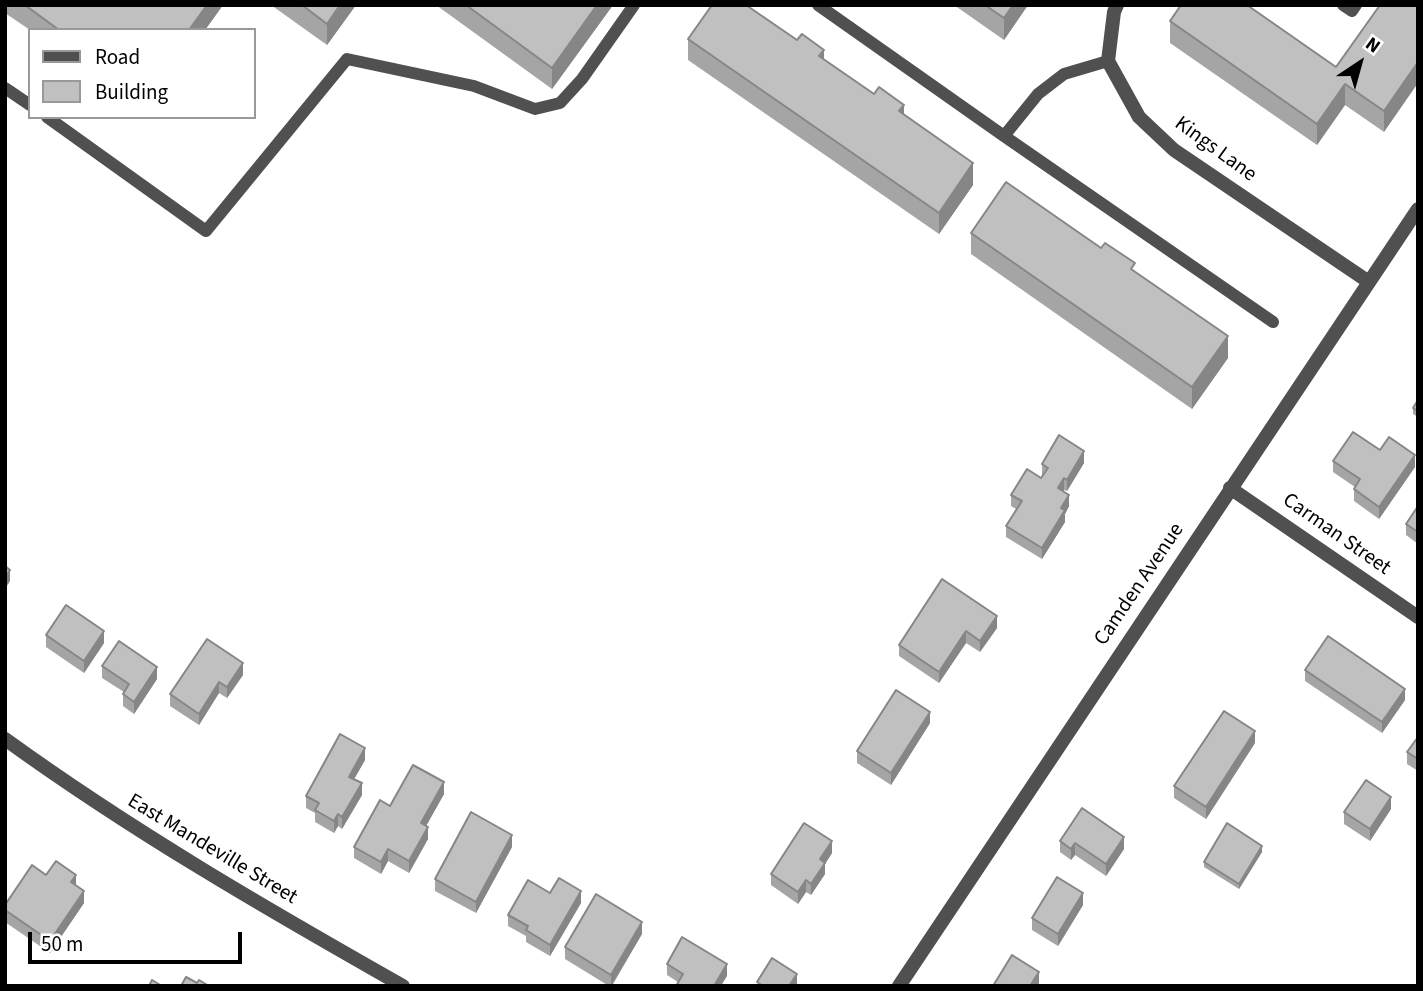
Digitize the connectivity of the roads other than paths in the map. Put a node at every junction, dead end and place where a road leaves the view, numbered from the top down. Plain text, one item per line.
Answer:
1 (634, 5) edge
2 (818, 5) edge
3 (1117, 5) edge
4 (1343, 5) edge
5 (1356, 5) edge
6 (1108, 61) junction
7 (5, 88) edge
8 (28, 104) edge
9 (50, 119) edge
10 (1004, 136) junction
11 (1418, 209) edge
12 (1369, 282) junction
13 (1273, 322) dead end
14 (1230, 488) junction
15 (1418, 617) edge
16 (5, 738) edge
17 (403, 986) edge
18 (900, 986) edge

1 - 9 lane
2 - 10 lane
3 - 6 street
4 - 5 lane
6 - 10 lane
6 - 12 street, Kings Lane
7 - 8 lane
10 - 13 lane
11 - 12 street, Camden Avenue
12 - 14 street, Camden Avenue
14 - 15 street, Carman Street
14 - 18 street, Camden Avenue
16 - 17 street, East Mandeville Street

